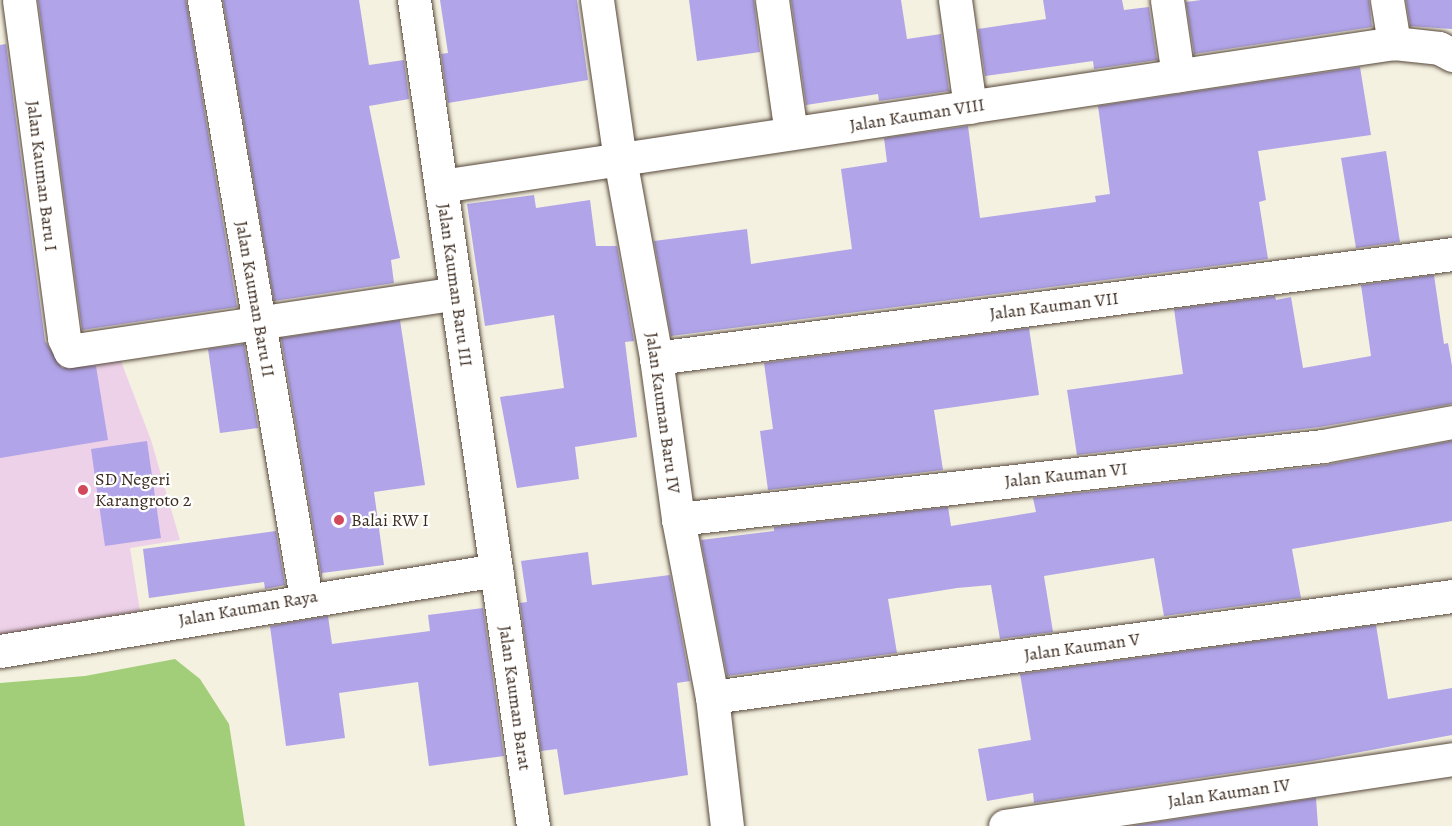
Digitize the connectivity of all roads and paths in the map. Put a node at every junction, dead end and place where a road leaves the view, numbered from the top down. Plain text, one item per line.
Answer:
1 (19, 0) edge
2 (204, 0) edge
3 (414, 0) edge
4 (597, 0) edge
5 (772, 0) edge
6 (955, 0) edge
7 (1167, 0) edge
8 (1387, 0) edge
9 (1394, 43) junction
10 (1452, 55) edge
11 (1178, 75) junction
12 (970, 107) junction
13 (791, 134) junction
14 (620, 159) junction
15 (441, 186) junction
16 (1452, 254) edge
17 (456, 293) junction
18 (259, 323) junction
19 (656, 358) junction
20 (1452, 422) edge
21 (678, 519) junction
22 (496, 570) junction
23 (1452, 596) edge
24 (306, 598) junction
25 (0, 651) edge
26 (712, 697) junction
27 (1452, 759) edge
28 (533, 826) edge
29 (727, 826) edge
30 (1005, 826) edge

1 - 18 street, Jalan Kauman Baru I
2 - 18 street, Jalan Kauman Baru II
3 - 15 street, Jalan Kauman Baru III
4 - 14 street, Jalan Kauman Baru IV
5 - 13 street
6 - 12 street
7 - 11 street
8 - 9 street
9 - 10 street, Jalan Kauman VIII
9 - 11 street, Jalan Kauman VIII
11 - 12 street, Jalan Kauman VIII
12 - 13 street, Jalan Kauman VIII
13 - 14 street, Jalan Kauman VIII
14 - 15 street, Jalan Kauman VIII
14 - 19 street, Jalan Kauman Baru IV
15 - 17 street, Jalan Kauman Baru III
16 - 19 street, Jalan Kauman VII
17 - 18 street
17 - 22 street, Jalan Kauman Baru III
18 - 24 street, Jalan Kauman Baru II
19 - 21 street, Jalan Kauman Baru IV
20 - 21 street, Jalan Kauman VI
21 - 26 street, Jalan Kauman Baru IV
22 - 24 street, Jalan Kauman Raya
22 - 28 street, Jalan Kauman Barat
23 - 26 street, Jalan Kauman V
24 - 25 street, Jalan Kauman Raya
26 - 29 street, Jalan Kauman Baru IV
27 - 30 street, Jalan Kauman IV

